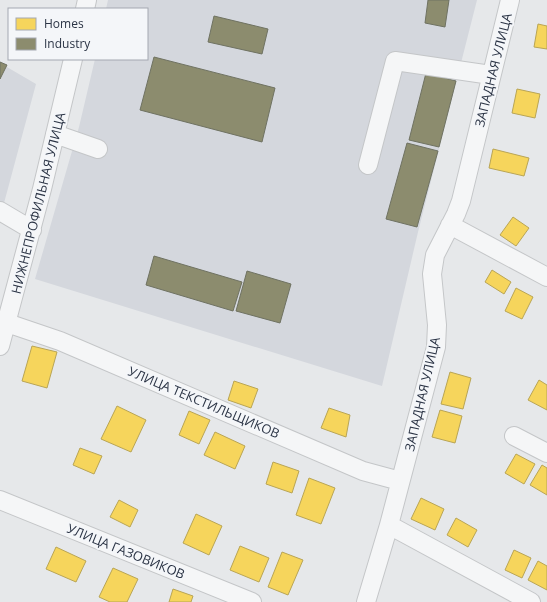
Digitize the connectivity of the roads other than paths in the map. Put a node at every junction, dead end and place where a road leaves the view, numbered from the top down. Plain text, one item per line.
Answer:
1 (510, 0) edge
2 (73, 60) edge
3 (491, 75) junction
4 (55, 134) junction
5 (98, 149) dead end
6 (368, 165) dead end
7 (0, 211) edge
8 (450, 225) junction
9 (32, 230) junction
10 (547, 277) edge
11 (7, 323) junction
12 (0, 346) edge
13 (514, 436) dead end
14 (547, 453) edge
15 (400, 481) junction
16 (0, 500) edge
17 (389, 525) junction
18 (252, 602) edge
19 (366, 602) edge
20 (531, 602) edge

1 - 3 street, ЗАПАДНАЯ УЛИЦА
2 - 4 street, НИЖНЕПРОФИЛЬНАЯ УЛИЦА
3 - 6 street
3 - 8 street, ЗАПАДНАЯ УЛИЦА
4 - 5 street
4 - 9 street, НИЖНЕПРОФИЛЬНАЯ УЛИЦА
7 - 9 street
8 - 10 street
8 - 15 street, ЗАПАДНАЯ УЛИЦА
9 - 11 street, НИЖНЕПРОФИЛЬНАЯ УЛИЦА
11 - 12 street, НИЖНЕПРОФИЛЬНАЯ УЛИЦА
11 - 15 street, УЛИЦА ТЕКСТИЛЬЩИКОВ
13 - 14 street
15 - 17 street, ЗАПАДНАЯ УЛИЦА
16 - 18 street, УЛИЦА ГАЗОВИКОВ
17 - 19 street, ЗАПАДНАЯ УЛИЦА
17 - 20 street

